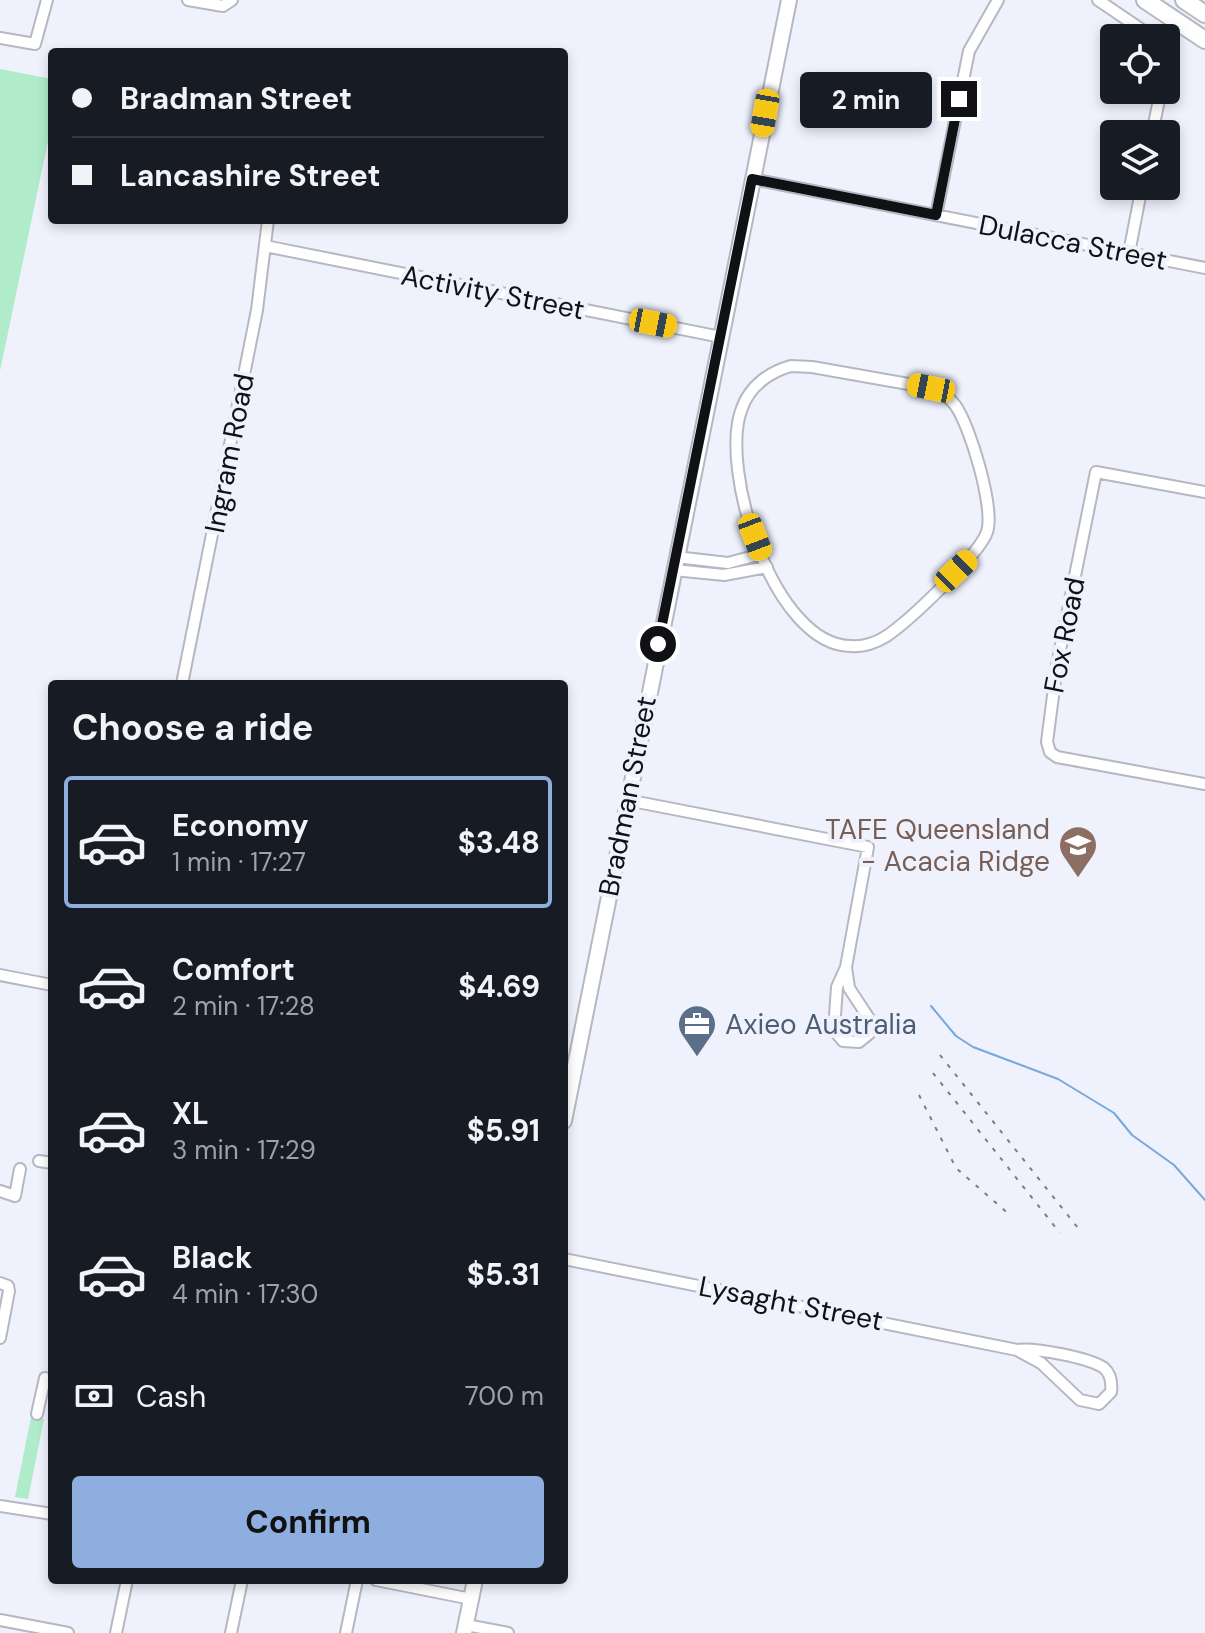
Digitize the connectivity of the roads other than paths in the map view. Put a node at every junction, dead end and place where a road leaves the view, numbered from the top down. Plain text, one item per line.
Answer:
1 (47, 0) edge
2 (188, 0) edge
3 (232, 0) edge
4 (789, 0) edge
5 (998, 0) edge
6 (1098, 0) edge
7 (1145, 0) edge
8 (1184, 0) edge
9 (1205, 14) edge
10 (1133, 24) edge
11 (0, 38) edge
12 (1205, 40) edge
13 (752, 179) junction
14 (1139, 200) edge
15 (936, 215) junction
16 (268, 224) edge
17 (265, 246) junction
18 (1129, 253) junction
19 (1205, 268) edge
20 (721, 337) junction
21 (1205, 492) edge
22 (761, 554) junction
23 (675, 564) junction
24 (767, 567) junction
25 (183, 680) edge
26 (1205, 784) edge
27 (627, 800) junction
28 (846, 967) junction
29 (0, 975) edge
30 (48, 984) edge
31 (568, 1101) edge
32 (39, 1161) dead end
33 (48, 1162) edge
34 (20, 1169) dead end
35 (0, 1191) edge
36 (568, 1260) edge
37 (4, 1284) edge
38 (0, 1338) edge
39 (1017, 1350) junction
40 (45, 1378) dead end
41 (46, 1399) edge
42 (37, 1414) dead end
43 (0, 1506) edge
44 (48, 1513) edge
45 (126, 1584) edge
46 (241, 1584) edge
47 (356, 1584) edge
48 (396, 1584) edge
49 (474, 1584) edge
50 (471, 1599) junction
51 (0, 1620) edge
52 (465, 1629) edge
53 (68, 1633) edge
54 (116, 1633) edge
55 (231, 1633) edge
56 (346, 1633) edge
57 (508, 1633) edge

1 - 11 street
2 - 3 street
4 - 13 main road, Bradman Street
5 - 15 street
6 - 10 street
7 - 12 highway
8 - 9 highway
13 - 15 street, Dulacca Street
13 - 20 main road, Bradman Street
14 - 18 street
15 - 18 street, Dulacca Street
16 - 17 street, Ingram Road
17 - 20 street, Activity Street
17 - 25 street, Ingram Road
18 - 19 street, Dulacca Street
20 - 23 main road, Bradman Street
21 - 26 street, Fox Road
22 - 23 street
22 - 24 street
22 - 24 street
23 - 24 street
23 - 27 main road, Bradman Street
27 - 28 street
27 - 31 main road, Bradman Street
28 - 28 street
29 - 30 street
32 - 33 street
34 - 35 street
36 - 39 street, Lysaght Street
37 - 38 street
39 - 39 street, Lysaght Street
40 - 41 street
41 - 42 street
43 - 44 street
45 - 54 street
46 - 55 street
47 - 56 street
48 - 50 street
49 - 50 main road
50 - 52 main road
51 - 53 street
52 - 57 street

